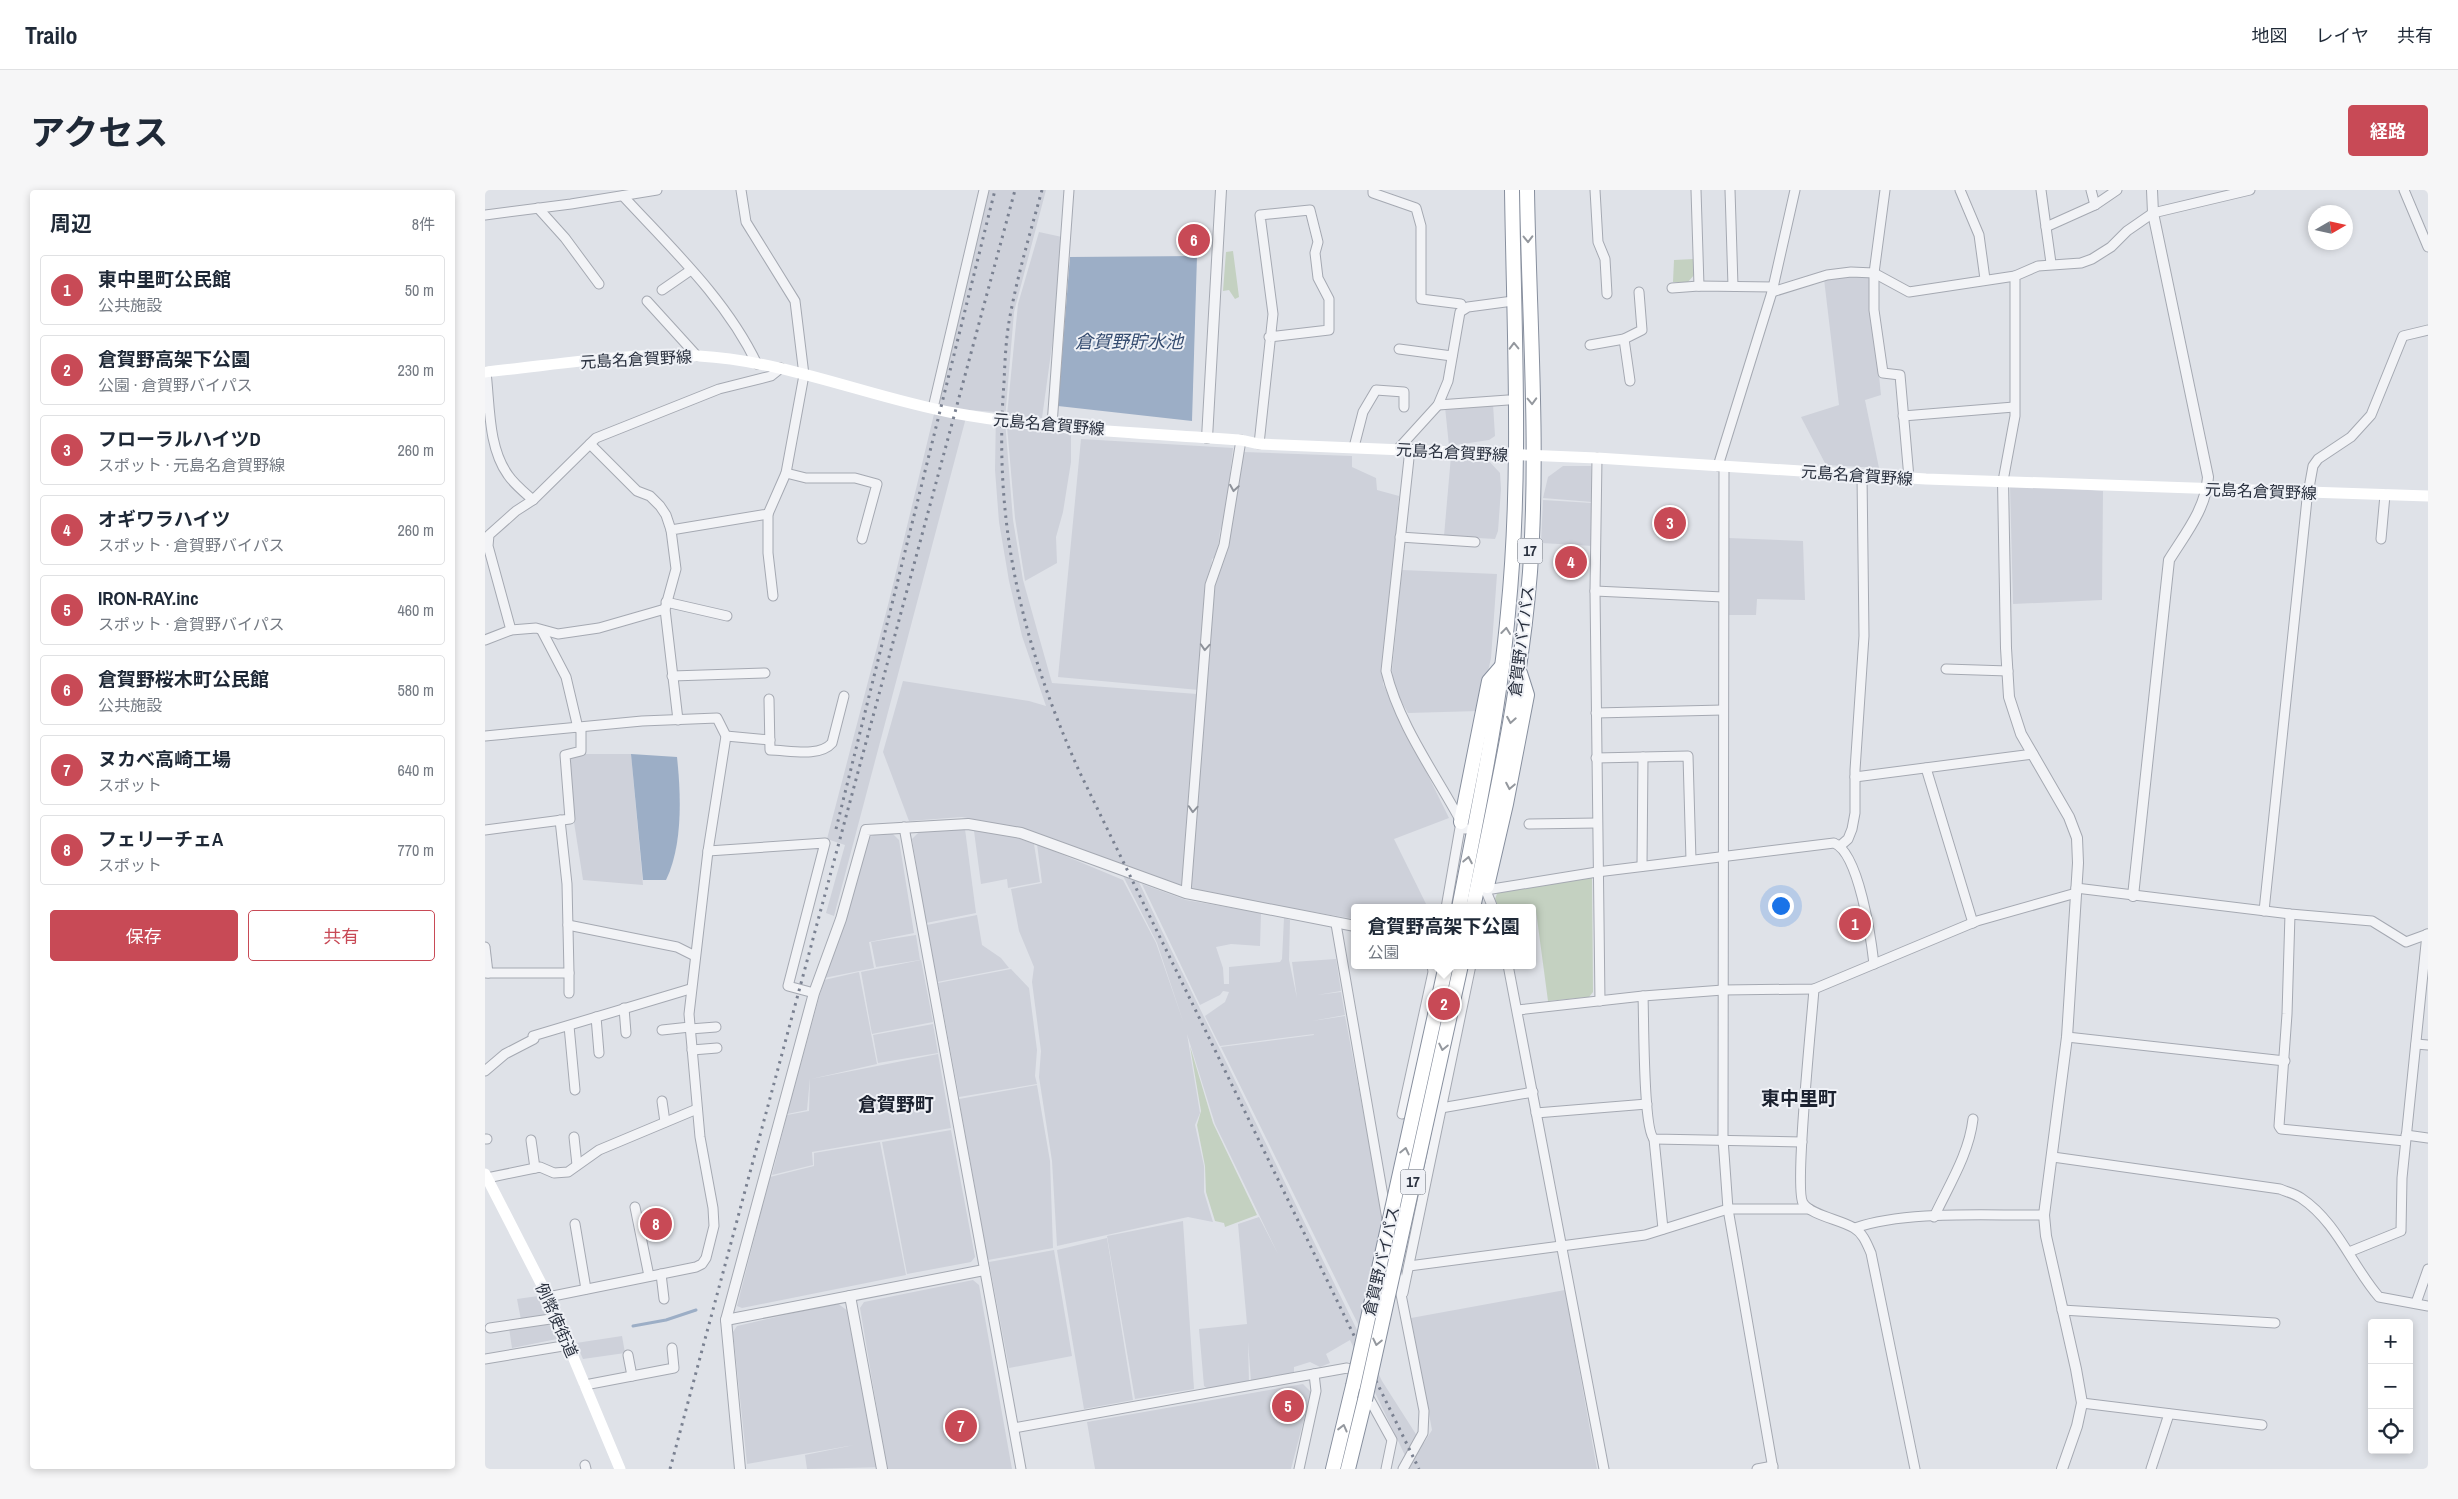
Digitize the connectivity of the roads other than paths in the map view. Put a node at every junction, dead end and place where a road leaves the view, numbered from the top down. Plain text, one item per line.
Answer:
1 (657, 190) edge
2 (741, 190) edge
3 (984, 190) edge
4 (1069, 190) edge
5 (1221, 190) edge
6 (1373, 190) edge
7 (1512, 190) edge
8 (1527, 190) edge
9 (1595, 190) edge
10 (1696, 190) edge
11 (1730, 190) edge
12 (1795, 190) edge
13 (1885, 190) edge
14 (1960, 190) edge
15 (2041, 190) edge
16 (2091, 190) edge
17 (2117, 190) edge
18 (2152, 190) edge
19 (2250, 190) edge
20 (2404, 190) edge
21 (623, 196) junction
22 (2095, 205) junction
23 (539, 208) junction
24 (2153, 213) junction
25 (485, 215) edge
26 (2045, 227) junction
27 (2428, 247) edge
28 (2051, 264) junction
29 (691, 270) junction
30 (1874, 274) junction
31 (2015, 276) junction
32 (1985, 279) junction
33 (599, 284) dead end
34 (1699, 286) junction
35 (1733, 286) junction
36 (1672, 288) dead end
37 (1772, 289) junction
38 (662, 290) dead end
39 (1639, 292) dead end
40 (1607, 294) dead end
41 (647, 301) dead end
42 (1513, 301) junction
43 (1463, 308) junction
44 (2428, 330) edge
45 (1269, 337) junction
46 (1623, 339) junction
47 (1590, 345) dead end
48 (1399, 349) dead end
49 (697, 356) junction
50 (1452, 356) junction
51 (757, 364) junction
52 (781, 368) junction
53 (485, 372) edge
54 (804, 375) junction
55 (1630, 381) dead end
56 (1508, 400) dead end
57 (1438, 405) junction
58 (1404, 407) dead end
59 (2014, 407) junction
60 (933, 408) junction
61 (1903, 416) junction
62 (1051, 425) junction
63 (1207, 438) junction
64 (1241, 440) junction
65 (590, 444) junction
66 (1259, 444) junction
67 (1354, 447) junction
68 (1397, 449) junction
69 (1410, 450) junction
70 (1515, 455) junction
71 (1534, 456) junction
72 (1597, 458) junction
73 (1721, 466) junction
74 (786, 473) junction
75 (1861, 475) junction
76 (1909, 478) junction
77 (2003, 481) junction
78 (2207, 489) junction
79 (2308, 493) junction
80 (2385, 495) junction
81 (2428, 496) edge
82 (533, 500) junction
83 (768, 514) junction
84 (671, 530) junction
85 (1400, 537) junction
86 (862, 539) dead end
87 (2381, 539) dead end
88 (1475, 542) dead end
89 (1595, 591) junction
90 (773, 596) dead end
91 (1723, 597) junction
92 (666, 606) junction
93 (727, 616) dead end
94 (511, 630) junction
95 (542, 631) junction
96 (485, 640) edge
97 (1502, 666) junction
98 (1946, 669) dead end
99 (1519, 670) junction
100 (2007, 671) junction
101 (765, 674) dead end
102 (673, 676) junction
103 (844, 696) dead end
104 (769, 699) dead end
105 (1723, 710) junction
106 (1596, 713) junction
107 (678, 720) junction
108 (579, 728) junction
109 (485, 736) edge
110 (726, 736) junction
111 (770, 740) junction
112 (2033, 754) junction
113 (1643, 757) junction
114 (1596, 758) junction
115 (1926, 768) junction
116 (1855, 777) junction
117 (559, 820) junction
118 (1597, 823) junction
119 (1529, 824) dead end
120 (1463, 825) junction
121 (904, 827) junction
122 (485, 830) edge
123 (1840, 846) junction
124 (708, 851) junction
125 (1724, 856) junction
126 (1691, 860) junction
127 (1642, 866) junction
128 (1597, 872) junction
129 (1485, 887) junction
130 (2076, 890) junction
131 (1187, 893) junction
132 (2133, 896) junction
133 (1447, 904) edge
134 (1460, 904) edge
135 (1474, 904) edge
136 (1491, 904) edge
137 (2264, 911) junction
138 (2289, 914) junction
139 (1973, 923) junction
140 (568, 924) junction
141 (1336, 924) junction
142 (1351, 926) edge
143 (2427, 934) edge
144 (485, 947) edge
145 (695, 956) junction
146 (1874, 964) junction
147 (1433, 969) edge
148 (1445, 969) edge
149 (1460, 969) edge
150 (1470, 969) edge
151 (1509, 969) edge
152 (487, 973) edge
153 (569, 973) junction
154 (690, 989) junction
155 (1814, 989) junction
156 (1723, 990) junction
157 (569, 993) dead end
158 (814, 993) junction
159 (1643, 996) junction
160 (1600, 1001) junction
161 (624, 1008) junction
162 (1518, 1010) junction
163 (596, 1016) junction
164 (569, 1026) junction
165 (716, 1027) dead end
166 (690, 1028) junction
167 (662, 1030) dead end
168 (626, 1033) dead end
169 (2067, 1037) junction
170 (2416, 1044) junction
171 (2428, 1045) edge
172 (717, 1048) dead end
173 (692, 1050) junction
174 (599, 1053) dead end
175 (2285, 1061) junction
176 (485, 1070) edge
177 (575, 1090) dead end
178 (1533, 1092) junction
179 (662, 1101) dead end
180 (1647, 1104) junction
181 (1441, 1108) junction
182 (697, 1109) junction
183 (1537, 1113) junction
184 (1402, 1114) dead end
185 (1973, 1118) dead end
186 (665, 1122) junction
187 (573, 1136) dead end
188 (2406, 1138) junction
189 (2428, 1138) edge
190 (1654, 1139) junction
191 (1723, 1139) junction
192 (531, 1140) dead end
193 (1802, 1142) junction
194 (2053, 1157) junction
195 (577, 1165) junction
196 (535, 1168) junction
197 (486, 1176) edge
198 (635, 1207) dead end
199 (1728, 1209) junction
200 (1809, 1209) junction
201 (2044, 1215) junction
202 (1934, 1217) junction
203 (575, 1224) dead end
204 (1855, 1228) junction
205 (1663, 1229) junction
206 (1561, 1247) junction
207 (2349, 1252) junction
208 (1409, 1266) junction
209 (2428, 1269) edge
210 (984, 1270) junction
211 (661, 1274) junction
212 (649, 1276) junction
213 (586, 1289) junction
214 (548, 1296) junction
215 (850, 1296) junction
216 (1401, 1298) junction
217 (664, 1299) dead end
218 (2416, 1302) junction
219 (2428, 1306) edge
220 (2062, 1310) junction
221 (557, 1318) junction
222 (726, 1320) junction
223 (2275, 1323) dead end
224 (490, 1328) dead end
225 (569, 1345) junction
226 (672, 1348) dead end
227 (628, 1355) dead end
228 (485, 1359) edge
229 (1315, 1374) junction
230 (632, 1376) junction
231 (585, 1385) junction
232 (2082, 1403) junction
233 (2169, 1414) junction
234 (2262, 1425) dead end
235 (1014, 1428) junction
236 (1773, 1468) edge
237 (620, 1469) edge
238 (740, 1469) edge
239 (882, 1469) edge
240 (1021, 1469) edge
241 (1299, 1469) edge
242 (1333, 1469) edge
243 (1348, 1469) edge
244 (1386, 1469) edge
245 (1403, 1469) edge
246 (1604, 1469) edge
247 (1757, 1469) edge
248 (1915, 1469) edge
249 (2062, 1469) edge
250 (2151, 1469) edge

1 - 21 street
2 - 54 street
3 - 60 street
4 - 62 street
5 - 63 street
6 - 43 street
7 - 42 highway, 倉賀野バイパス / 17
8 -> 71 highway, 倉賀野バイパス / 17
9 - 40 street
10 - 34 street
11 - 35 street
12 - 37 street
13 - 30 street
14 - 32 street
15 - 26 street
16 - 22 street
17 - 22 street
18 - 24 street
19 - 24 street
20 - 27 street
21 - 23 street
21 - 29 street
22 - 26 street
23 - 25 street
23 - 33 street
24 - 28 street
24 - 78 street
26 - 28 street
28 - 31 street
29 - 38 street
29 - 51 street
30 - 32 street
30 - 37 street
30 - 61 street
31 - 32 street
31 - 59 street
34 - 35 street
34 - 36 street
35 - 37 street
37 - 73 street
39 - 46 street
41 - 49 street
42 - 43 street
70 -> 42 highway, 倉賀野バイパス / 17
43 - 50 street
44 - 79 street
45 - 45 street
45 - 66 street
46 - 47 street
46 - 55 street
48 - 50 street
49 - 51 main road, 元島名倉賀野線
49 - 53 main road, 元島名倉賀野線
50 - 57 street
51 - 52 main road, 元島名倉賀野線
52 - 54 main road, 元島名倉賀野線
52 - 65 street
53 - 82 street
54 - 60 main road, 元島名倉賀野線
54 - 74 street
56 - 57 street
57 - 68 street
58 - 67 street
59 - 61 street
59 - 77 street
60 - 62 main road, 元島名倉賀野線
61 - 76 street
62 - 63 main road, 元島名倉賀野線
63 - 64 main road, 元島名倉賀野線
64 - 66 main road, 元島名倉賀野線
64 -> 131 street
65 - 82 street
65 - 84 street
66 - 67 main road, 元島名倉賀野線
67 - 68 main road, 元島名倉賀野線
68 - 69 main road, 元島名倉賀野線
69 - 70 main road, 元島名倉賀野線
69 - 85 street
70 - 71 main road, 元島名倉賀野線
97 -> 70 highway, 倉賀野バイパス / 17
71 - 72 main road, 元島名倉賀野線
71 - 99 highway, 倉賀野バイパス / 17
72 - 73 main road, 元島名倉賀野線
72 - 89 street
73 - 75 main road, 元島名倉賀野線
73 - 91 street
74 - 83 street
74 - 86 street
75 - 76 main road, 元島名倉賀野線
75 - 116 street
76 - 77 main road, 元島名倉賀野線
77 - 78 main road, 元島名倉賀野線
77 - 100 street
78 - 79 main road, 元島名倉賀野線
78 - 132 street
79 - 80 main road, 元島名倉賀野線
79 - 137 street
80 - 81 main road, 元島名倉賀野線
80 - 87 street
82 - 94 street
83 - 84 street
83 - 90 street
84 - 92 street
85 - 88 street
85 - 120 street
89 - 91 street
89 - 106 street
91 - 105 street
92 - 93 street
92 - 95 street
92 - 102 street
94 - 95 street
94 - 96 street
95 - 108 street
97 - 120 highway
134 -> 97 highway, 倉賀野バイパス / 17
98 - 100 street
99 -> 129 highway
99 -> 135 highway, 倉賀野バイパス / 17
100 - 112 street
101 - 102 street
102 - 107 street
103 - 111 street
104 - 111 street
105 - 106 street
105 - 125 street
106 - 114 street
107 - 108 street
107 - 110 street
108 - 109 street
108 - 117 street
110 - 111 street
110 - 124 street
112 - 115 street
112 - 130 street
113 - 114 street
113 - 126 street
113 - 127 street
114 - 118 street
115 - 116 street
115 - 139 street
116 - 123 street
117 - 122 street
117 - 140 street
118 - 119 street
118 - 128 street
120 - 133 street
121 - 131 street
121 - 158 street
121 - 210 street
123 - 125 street
123 - 146 street
124 - 145 street
124 - 158 street
125 - 126 street
125 - 156 street
126 - 127 street
127 - 128 street
128 - 129 street
128 - 160 street
129 - 136 street
130 - 132 street
130 - 139 street
130 - 169 street
131 - 141 street
132 - 137 street
137 - 138 street
138 - 143 street
138 - 175 street
139 - 146 street
140 - 145 street
140 - 153 street
141 - 142 street
141 - 216 street
143 - 170 street
144 - 152 street
145 - 154 street
146 - 155 street
147 - 184 street
242 -> 148 highway, 倉賀野バイパス / 17, bridge
149 -> 243 highway, 倉賀野バイパス / 17, bridge
150 - 181 street
151 - 162 street
152 - 153 street
153 - 157 street
154 - 161 street
154 - 166 street
155 - 156 street
155 - 193 street
156 - 159 street
156 - 191 street
158 - 222 street
159 - 160 street
159 - 180 street
160 - 162 street
161 - 163 street
161 - 168 street
162 - 178 street
163 - 164 street
163 - 174 street
164 - 176 street
164 - 177 street
165 - 166 street
166 - 167 street
166 - 173 street
169 - 175 street
169 - 194 street
170 - 171 street
170 - 188 street
172 - 173 street
173 - 182 street
175 - 188 street
178 - 181 street
178 - 183 street
179 - 186 street
180 - 183 street
180 - 190 street
181 - 208 street
182 - 186 street
182 - 211 street
183 - 206 street
185 - 202 street
186 - 195 street
187 - 195 street
188 - 189 street
188 - 207 street
190 - 191 street
190 - 205 street
191 - 193 street
191 - 199 street
192 - 196 street
193 - 200 street
194 - 201 street
194 - 207 street
195 - 196 street
196 - 197 street
197 - 214 main road, 例幣使街道
198 - 212 street
199 - 200 street
199 - 205 street
199 - 236 street
200 - 204 street
201 - 202 street
201 - 220 street
202 - 204 street
203 - 213 street
204 - 248 street
205 - 206 street
206 - 208 street
206 - 246 street
207 - 218 street
208 - 216 street
209 - 218 street
210 - 215 street
210 - 235 street
211 - 212 street
211 - 217 street
212 - 213 street
213 - 214 street
214 - 221 main road, 例幣使街道
215 - 222 street
215 - 239 street
216 - 245 street
218 - 219 street
220 - 223 street
220 - 232 street
221 - 224 street
221 - 225 main road, 例幣使街道
222 - 238 street
225 - 228 street
225 - 231 main road, 例幣使街道
226 - 230 street
227 - 230 street
229 - 235 street
229 - 241 street
229 - 244 street
230 - 231 street
231 - 237 main road, 例幣使街道
232 - 233 street
232 - 249 street
233 - 234 street
233 - 250 street
235 - 240 street
236 - 247 street

